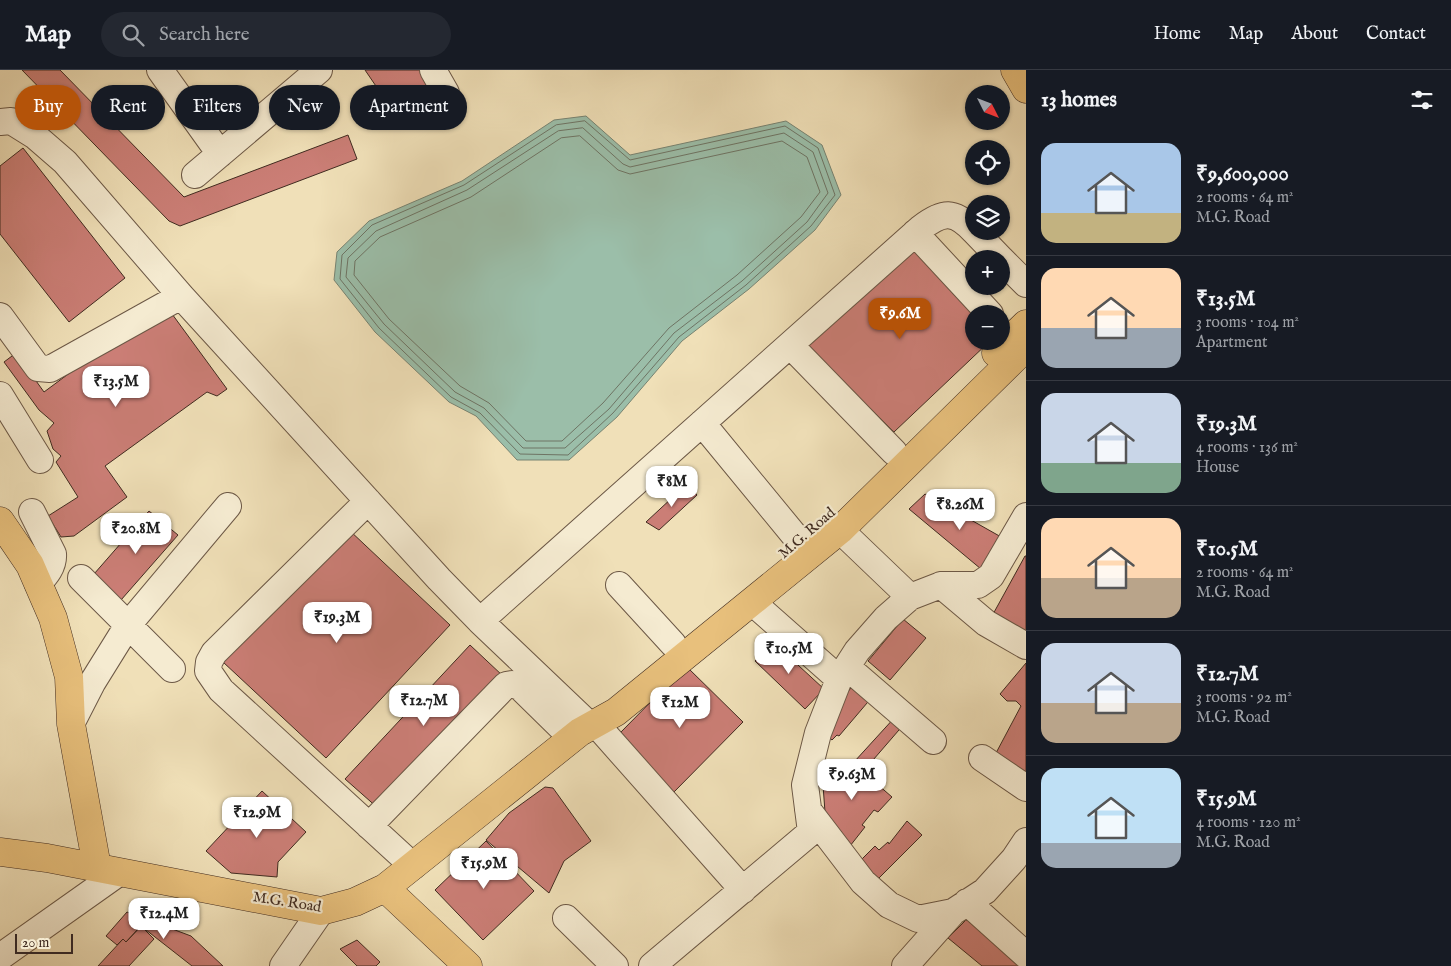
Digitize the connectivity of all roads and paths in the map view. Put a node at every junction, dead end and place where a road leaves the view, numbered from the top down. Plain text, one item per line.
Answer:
1 (160, 70) edge
2 (319, 70) edge
3 (433, 70) edge
4 (1016, 70) edge
5 (441, 85) edge
6 (1026, 89) edge
7 (0, 122) edge
8 (220, 154) junction
9 (195, 175) dead end
10 (965, 222) edge
11 (915, 233) junction
12 (983, 240) edge
13 (992, 250) edge
14 (1010, 268) edge
15 (1026, 284) edge
16 (181, 296) junction
17 (982, 305) edge
18 (0, 316) edge
19 (1016, 333) edge
20 (790, 345) junction
21 (9, 346) edge
22 (0, 394) edge
23 (702, 423) junction
24 (894, 452) junction
25 (40, 460) dead end
26 (368, 501) junction
27 (228, 506) dead end
28 (32, 512) dead end
29 (1026, 516) edge
30 (0, 522) edge
31 (840, 530) junction
32 (799, 540) junction
33 (81, 578) dead end
34 (38, 584) junction
35 (620, 585) dead end
36 (941, 585) junction
37 (910, 597) junction
38 (752, 602) junction
39 (480, 622) junction
40 (128, 625) junction
41 (673, 644) junction
42 (1026, 646) edge
43 (172, 669) dead end
44 (843, 673) junction
45 (71, 724) junction
46 (583, 729) junction
47 (933, 741) dead end
48 (982, 758) dead end
49 (1026, 788) edge
50 (808, 810) junction
51 (369, 826) junction
52 (1026, 841) edge
53 (4, 850) edge
54 (413, 866) junction
55 (109, 869) junction
56 (385, 888) junction
57 (744, 890) junction
58 (960, 907) junction
59 (321, 911) junction
60 (566, 918) dead end
61 (1026, 955) edge
62 (0, 957) edge
63 (283, 966) edge
64 (468, 966) edge
65 (615, 966) edge
66 (652, 966) edge
67 (905, 966) edge

1 - 8 street
2 - 8 street
3 - 5 street
4 - 6 main road
7 - 16 street
8 - 9 street
10 - 11 street
11 - 17 street
11 - 20 street
12 - 13 street
14 - 15 street
16 - 21 street
16 - 26 street
18 - 21 street
19 - 24 main road, M.G. Road
19 - 31 main road, M.G. Road
20 - 23 street
20 - 24 street
22 - 25 street
23 - 32 street
23 - 39 street
24 - 32 main road, M.G. Road
26 - 39 street
26 - 51 street
27 - 40 street
28 - 34 street
29 - 36 street
30 - 34 main road
31 - 37 street
31 - 38 main road, M.G. Road
32 - 41 main road, M.G. Road
33 - 40 street
34 - 45 main road
35 - 41 street
36 - 37 street
36 - 42 street
37 - 44 street
38 - 44 street
38 - 46 main road, M.G. Road
39 - 46 street
40 - 43 street
40 - 45 street
41 - 46 main road, M.G. Road
44 - 47 street
44 - 50 street
45 - 55 main road
46 - 51 street
46 - 54 main road, M.G. Road
46 - 57 street
48 - 49 street
50 - 57 street
50 - 58 street
51 - 54 street
52 - 58 street
53 - 55 main road, M.G. Road
54 - 56 main road, M.G. Road
55 - 59 main road, M.G. Road
55 - 62 street
56 - 59 main road, M.G. Road
56 - 64 main road
57 - 66 street
58 - 61 street
58 - 67 street
59 - 63 street
60 - 65 street

